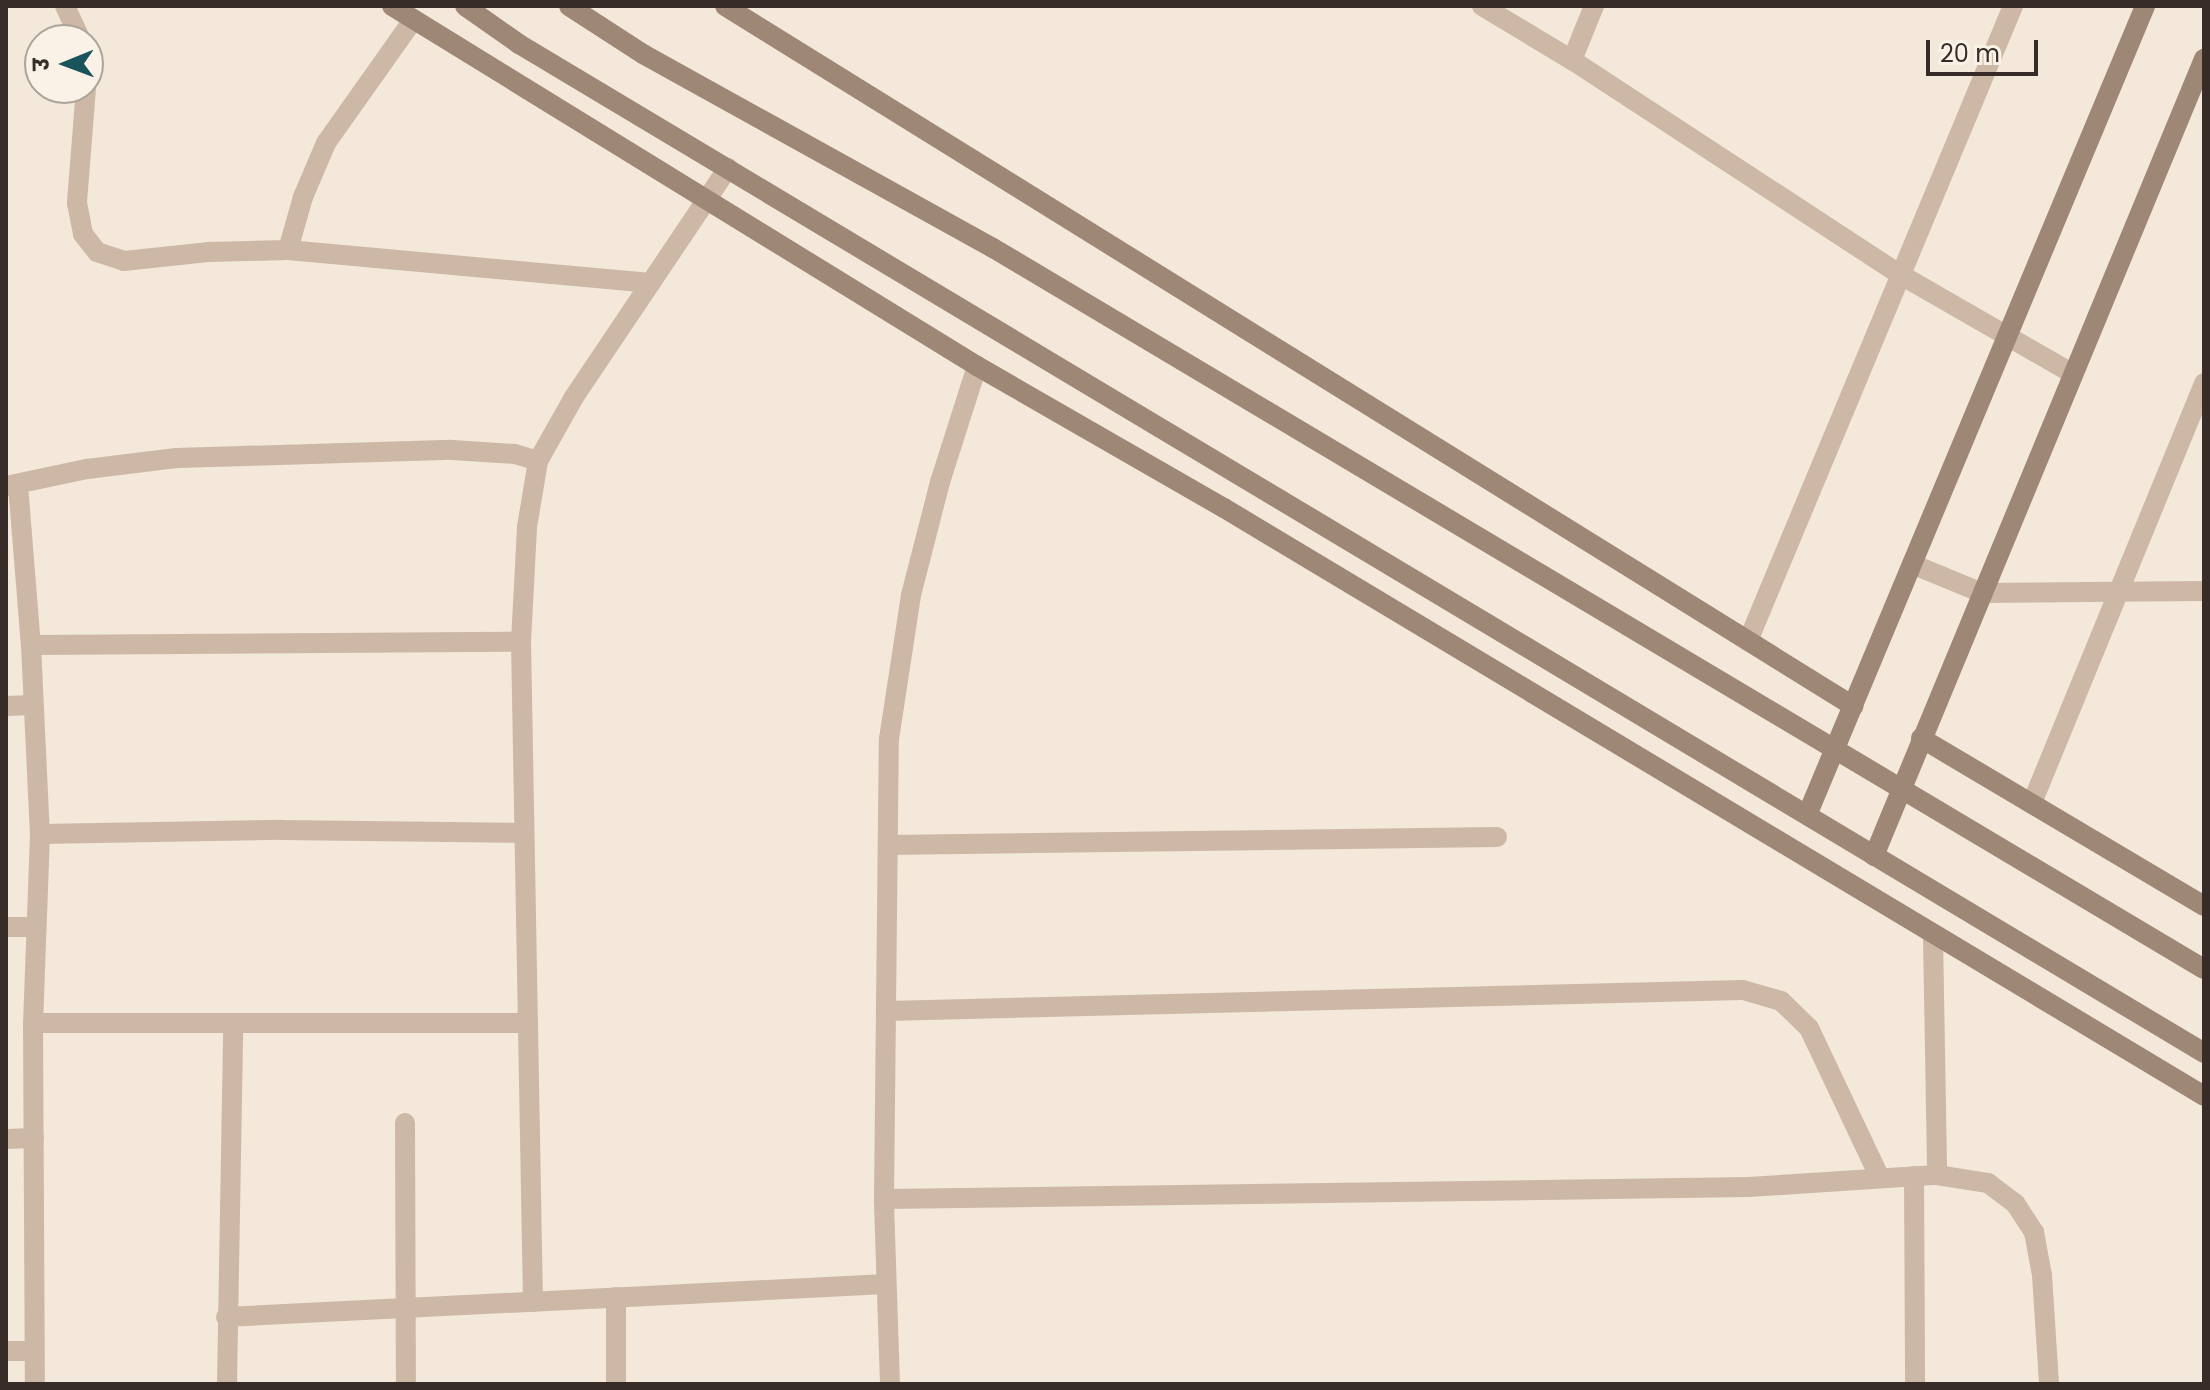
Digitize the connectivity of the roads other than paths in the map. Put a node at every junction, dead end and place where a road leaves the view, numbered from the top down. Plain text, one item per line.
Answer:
1 (65, 6) edge
2 (392, 6) edge
3 (465, 6) edge
4 (569, 6) edge
5 (725, 6) edge
6 (1482, 6) edge
7 (1594, 6) edge
8 (2013, 6) edge
9 (2145, 6) edge
10 (413, 20) junction
11 (76, 24) edge
12 (2204, 59) edge
13 (1572, 60) junction
14 (85, 104) edge
15 (728, 168) junction
16 (708, 201) junction
17 (288, 250) junction
18 (1901, 275) junction
19 (650, 283) junction
20 (2007, 337) junction
21 (977, 366) junction
22 (2073, 374) junction
23 (2204, 383) edge
24 (538, 461) junction
25 (12, 486) edge
26 (1912, 564) junction
27 (2204, 591) edge
28 (2121, 592) junction
29 (1982, 593) junction
30 (1748, 641) junction
31 (521, 642) junction
32 (31, 645) junction
33 (33, 705) junction
34 (6, 706) edge
35 (1853, 706) junction
36 (1921, 738) junction
37 (1835, 750) junction
38 (1900, 789) junction
39 (2032, 803) junction
40 (1808, 813) junction
41 (524, 833) junction
42 (40, 834) junction
43 (1497, 837) dead end
44 (888, 845) junction
45 (1874, 856) junction
46 (2204, 906) edge
47 (6, 927) edge
48 (34, 927) junction
49 (1933, 936) junction
50 (2204, 969) edge
51 (887, 1011) junction
52 (33, 1023) junction
53 (233, 1023) junction
54 (528, 1023) junction
55 (2204, 1053) edge
56 (2204, 1096) edge
57 (405, 1123) dead end
58 (34, 1138) junction
59 (6, 1139) edge
60 (1937, 1175) junction
61 (1914, 1176) junction
62 (1880, 1178) junction
63 (884, 1199) junction
64 (886, 1284) junction
65 (616, 1297) junction
66 (533, 1302) junction
67 (406, 1310) junction
68 (226, 1317) junction
69 (6, 1351) edge
70 (34, 1351) junction
71 (35, 1384) edge
72 (227, 1384) edge
73 (406, 1384) edge
74 (616, 1384) edge
75 (890, 1384) edge
76 (1915, 1384) edge
77 (2049, 1384) edge

1 - 11 street
2 - 10 street
3 - 15 street
4 - 37 street
5 - 30 street
6 - 13 street
7 - 13 street
8 - 18 street
9 - 20 street
10 - 16 street
10 - 17 street
12 - 22 street
13 - 18 street
14 - 17 street
15 - 16 street
15 - 40 street
16 - 19 street
16 - 21 street
17 - 19 street
18 - 20 street
18 - 30 street
19 - 24 street
20 - 22 street
20 - 26 street
21 - 44 street
21 - 49 street
22 - 29 street
23 - 28 street
24 - 25 street
24 - 31 street
25 - 32 street
26 - 29 street
26 - 35 street
27 - 28 street
28 - 29 street
28 - 39 street
29 - 36 street
30 - 35 street
31 - 32 street
31 - 41 street
32 - 33 street
33 - 34 street
33 - 42 street
35 - 37 street
36 - 38 street
36 - 39 street
37 - 38 street
37 - 40 street
38 - 45 street
38 - 50 street
39 - 46 street
40 - 45 street
41 - 42 street
41 - 54 street
42 - 48 street
43 - 44 street
44 - 51 street
45 - 55 street
47 - 48 street
48 - 52 street
49 - 56 street
49 - 60 street
51 - 62 street
51 - 63 street
52 - 53 street
52 - 58 street
53 - 54 street
53 - 68 street
54 - 66 street
57 - 67 street
58 - 59 street
58 - 70 street
60 - 61 street
60 - 77 street
61 - 62 street
61 - 76 street
62 - 63 street
63 - 64 street
64 - 65 street
64 - 75 street
65 - 66 street
65 - 74 street
66 - 67 street
67 - 68 street
67 - 73 street
68 - 72 street
69 - 70 street
70 - 71 street

